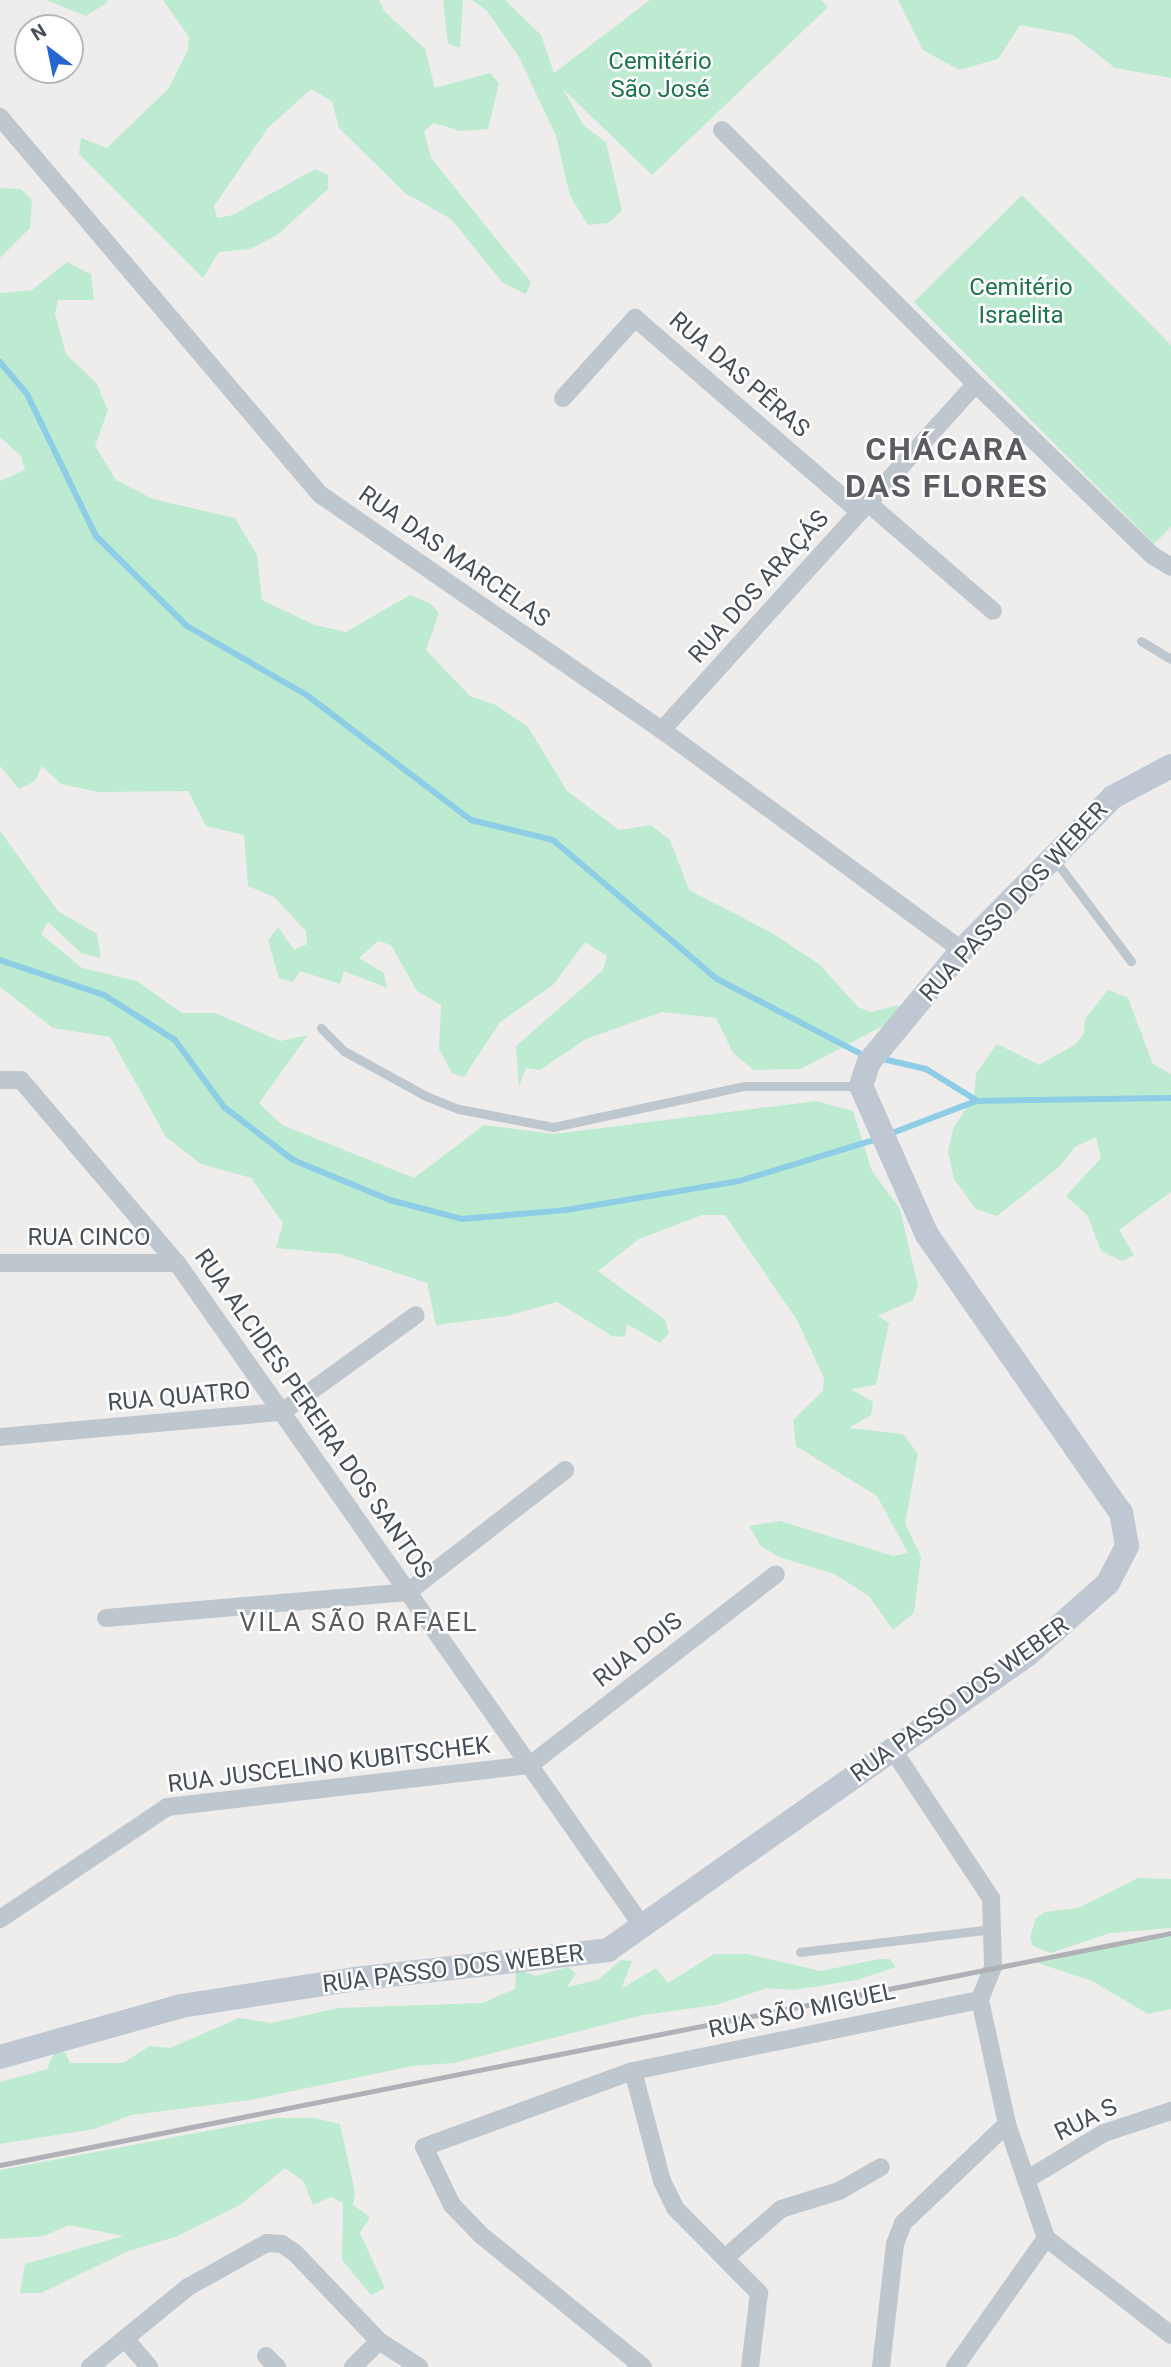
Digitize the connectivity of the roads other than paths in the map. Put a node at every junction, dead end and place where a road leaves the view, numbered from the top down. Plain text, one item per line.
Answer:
1 (0, 117) edge
2 (722, 130) dead end
3 (976, 384) junction
4 (563, 398) dead end
5 (864, 508) junction
6 (1171, 567) edge
7 (993, 611) dead end
8 (1141, 641) dead end
9 (1171, 659) edge
10 (662, 730) junction
11 (1171, 766) edge
12 (1053, 859) junction
13 (962, 950) junction
14 (1131, 961) dead end
15 (321, 1028) dead end
16 (0, 1080) edge
17 (861, 1086) junction
18 (0, 1263) edge
19 (177, 1263) junction
20 (415, 1315) dead end
21 (282, 1412) junction
22 (0, 1437) edge
23 (565, 1471) dead end
24 (776, 1574) dead end
25 (408, 1592) junction
26 (106, 1618) dead end
27 (893, 1750) junction
28 (530, 1765) junction
29 (0, 1919) edge
30 (643, 1927) junction
31 (993, 1929) junction
32 (800, 1952) dead end
33 (980, 2000) junction
34 (0, 2057) edge
35 (633, 2071) junction
36 (1171, 2110) edge
37 (1007, 2124) junction
38 (881, 2167) dead end
39 (1026, 2180) junction
40 (1046, 2238) junction
41 (724, 2258) junction
42 (1171, 2335) edge
43 (125, 2339) junction
44 (379, 2341) junction
45 (90, 2367) edge
46 (149, 2367) edge
47 (353, 2367) edge
48 (419, 2367) edge
49 (643, 2367) edge
50 (750, 2367) edge
51 (881, 2367) edge
52 (955, 2367) edge

1 - 10 street, RUA DAS MARCELAS
2 - 3 street
3 - 5 street, RUA DOS ARAÇÁS
3 - 6 street
4 - 5 street, RUA DAS PÊRAS
5 - 7 street
5 - 10 street, RUA DOS ARAÇÁS
8 - 9 lane
10 - 13 street, RUA DAS MARCELAS
11 - 12 street, RUA PASSO DOS WEBER
12 - 13 street, RUA PASSO DOS WEBER
12 - 14 lane
13 - 17 street, RUA PASSO DOS WEBER
15 - 17 lane
16 - 19 street, RUA ALCIDES PEREIRA DOS SANTOS
17 - 27 street, RUA PASSO DOS WEBER
18 - 19 street, RUA CINCO
19 - 21 street, RUA ALCIDES PEREIRA DOS SANTOS
20 - 21 street, RUA QUATRO
21 - 22 street, RUA QUATRO
21 - 25 street, RUA ALCIDES PEREIRA DOS SANTOS
23 - 25 street
24 - 28 street, RUA DOIS
25 - 26 street
25 - 28 street, RUA ALCIDES PEREIRA DOS SANTOS
27 - 30 street, RUA PASSO DOS WEBER
27 - 31 street
28 - 29 street, RUA JUSCELINO KUBITSCHEK
28 - 30 street, RUA ALCIDES PEREIRA DOS SANTOS
30 - 34 street, RUA PASSO DOS WEBER
31 - 32 lane
31 - 33 street
33 - 35 street, RUA SÃO MIGUEL
33 - 37 street
35 - 41 street
35 - 49 street, RUA SÃO MIGUEL
36 - 39 street, RUA S
37 - 39 street
37 - 51 street
38 - 41 street
39 - 40 street
40 - 42 street
40 - 52 street
41 - 50 street
43 - 44 street
43 - 45 street
43 - 46 street
44 - 47 street
44 - 48 street

